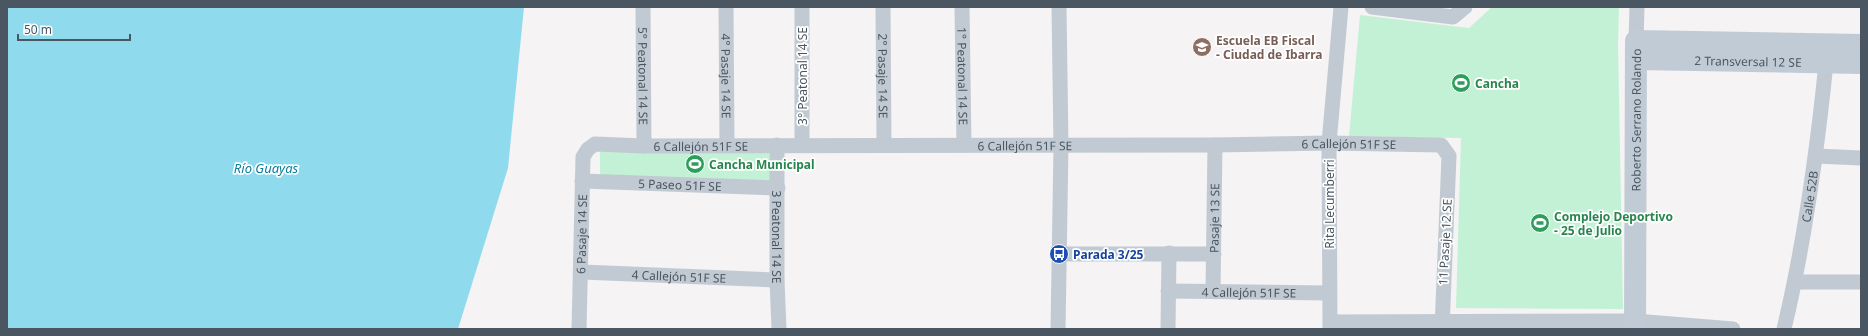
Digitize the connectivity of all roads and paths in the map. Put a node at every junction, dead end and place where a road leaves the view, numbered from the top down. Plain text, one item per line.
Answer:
1 (643, 7) edge
2 (726, 7) edge
3 (802, 7) edge
4 (883, 7) edge
5 (962, 7) edge
6 (1059, 7) edge
7 (1341, 7) edge
8 (1372, 7) edge
9 (1465, 7) edge
10 (1637, 7) edge
11 (1861, 45) edge
12 (1636, 50) junction
13 (1826, 63) junction
14 (1861, 63) edge
15 (1329, 143) junction
16 (595, 144) joint
17 (727, 145) junction
18 (777, 145) junction
19 (802, 145) junction
20 (884, 145) junction
21 (964, 145) junction
22 (1215, 145) junction
23 (644, 146) junction
24 (1061, 146) junction
25 (1449, 156) joint
26 (1816, 156) junction
27 (1861, 158) edge
28 (582, 181) junction
29 (778, 188) junction
30 (1169, 253) junction
31 (1059, 254) junction
32 (1214, 254) junction
33 (582, 272) junction
34 (777, 280) junction
35 (1795, 282) junction
36 (1861, 282) edge
37 (1168, 291) junction
38 (1214, 291) junction
39 (1329, 292) junction
40 (1442, 325) edge
41 (1635, 325) edge
42 (1330, 326) edge
43 (579, 329) edge
44 (779, 329) edge
45 (1058, 329) edge
46 (1168, 329) edge
47 (1733, 329) edge
48 (1784, 329) edge

1 - 23 street, 5° Peatonal 14 SE
2 - 17 street, 4° Pasaje 14 SE
3 - 19 street, 3° Peatonal 14 SE
4 - 20 street, 2° Pasaje 14 SE
5 - 21 street, 1° Peatonal 14 SE
6 - 24 street
7 - 15 street, Rita Lecumberri
8 - 9 street
10 - 12 street, Roberto Serrano Rolando
11 - 12 street, 2 Transversal 12 SE
12 - 13 street, 2 Transversal 12 SE
12 - 41 street, Roberto Serrano Rolando
13 - 14 street, 2 Transversal 12 SE
13 - 26 street, Calle 52B
15 - 22 street, 6 Callejón 51F SE
15 - 25 street, 6 Callejón 51F SE
15 - 39 street, Rita Lecumberri
16 - 23 street, 6 Callejón 51F SE
16 - 28 street, 6 Pasaje 14 SE
17 - 18 street, 6 Callejón 51F SE
17 - 23 street, 6 Callejón 51F SE
18 - 19 street, 6 Callejón 51F SE
18 - 29 street, 3 Peatonal 14 SE
19 - 20 street, 6 Callejón 51F SE
20 - 21 street, 6 Callejón 51F SE
21 - 24 street, 6 Callejón 51F SE
22 - 24 street, 6 Callejón 51F SE
22 - 32 street, Pasaje 13 SE
24 - 31 street
25 - 40 street, 11 Pasaje 12 SE
26 - 27 street
26 - 35 street, Calle 52B
28 - 29 street, 5 Paseo 51F SE
28 - 33 street, 6 Pasaje 14 SE
29 - 34 street, 3 Peatonal 14 SE
30 - 31 street
30 - 32 street
30 - 37 street
31 - 45 street
32 - 38 street, Pasaje 13 SE
33 - 34 street, 4 Callejón 51F SE
33 - 43 street, 6 Pasaje 14 SE
34 - 44 street, 3 Peatonal 14 SE
35 - 36 street
35 - 48 street, Calle 52B
37 - 38 street, 4 Callejón 51F SE
37 - 46 street
38 - 39 street, 4 Callejón 51F SE
39 - 42 street, Rita Lecumberri
40 - 41 street
40 - 42 street
41 - 47 street

